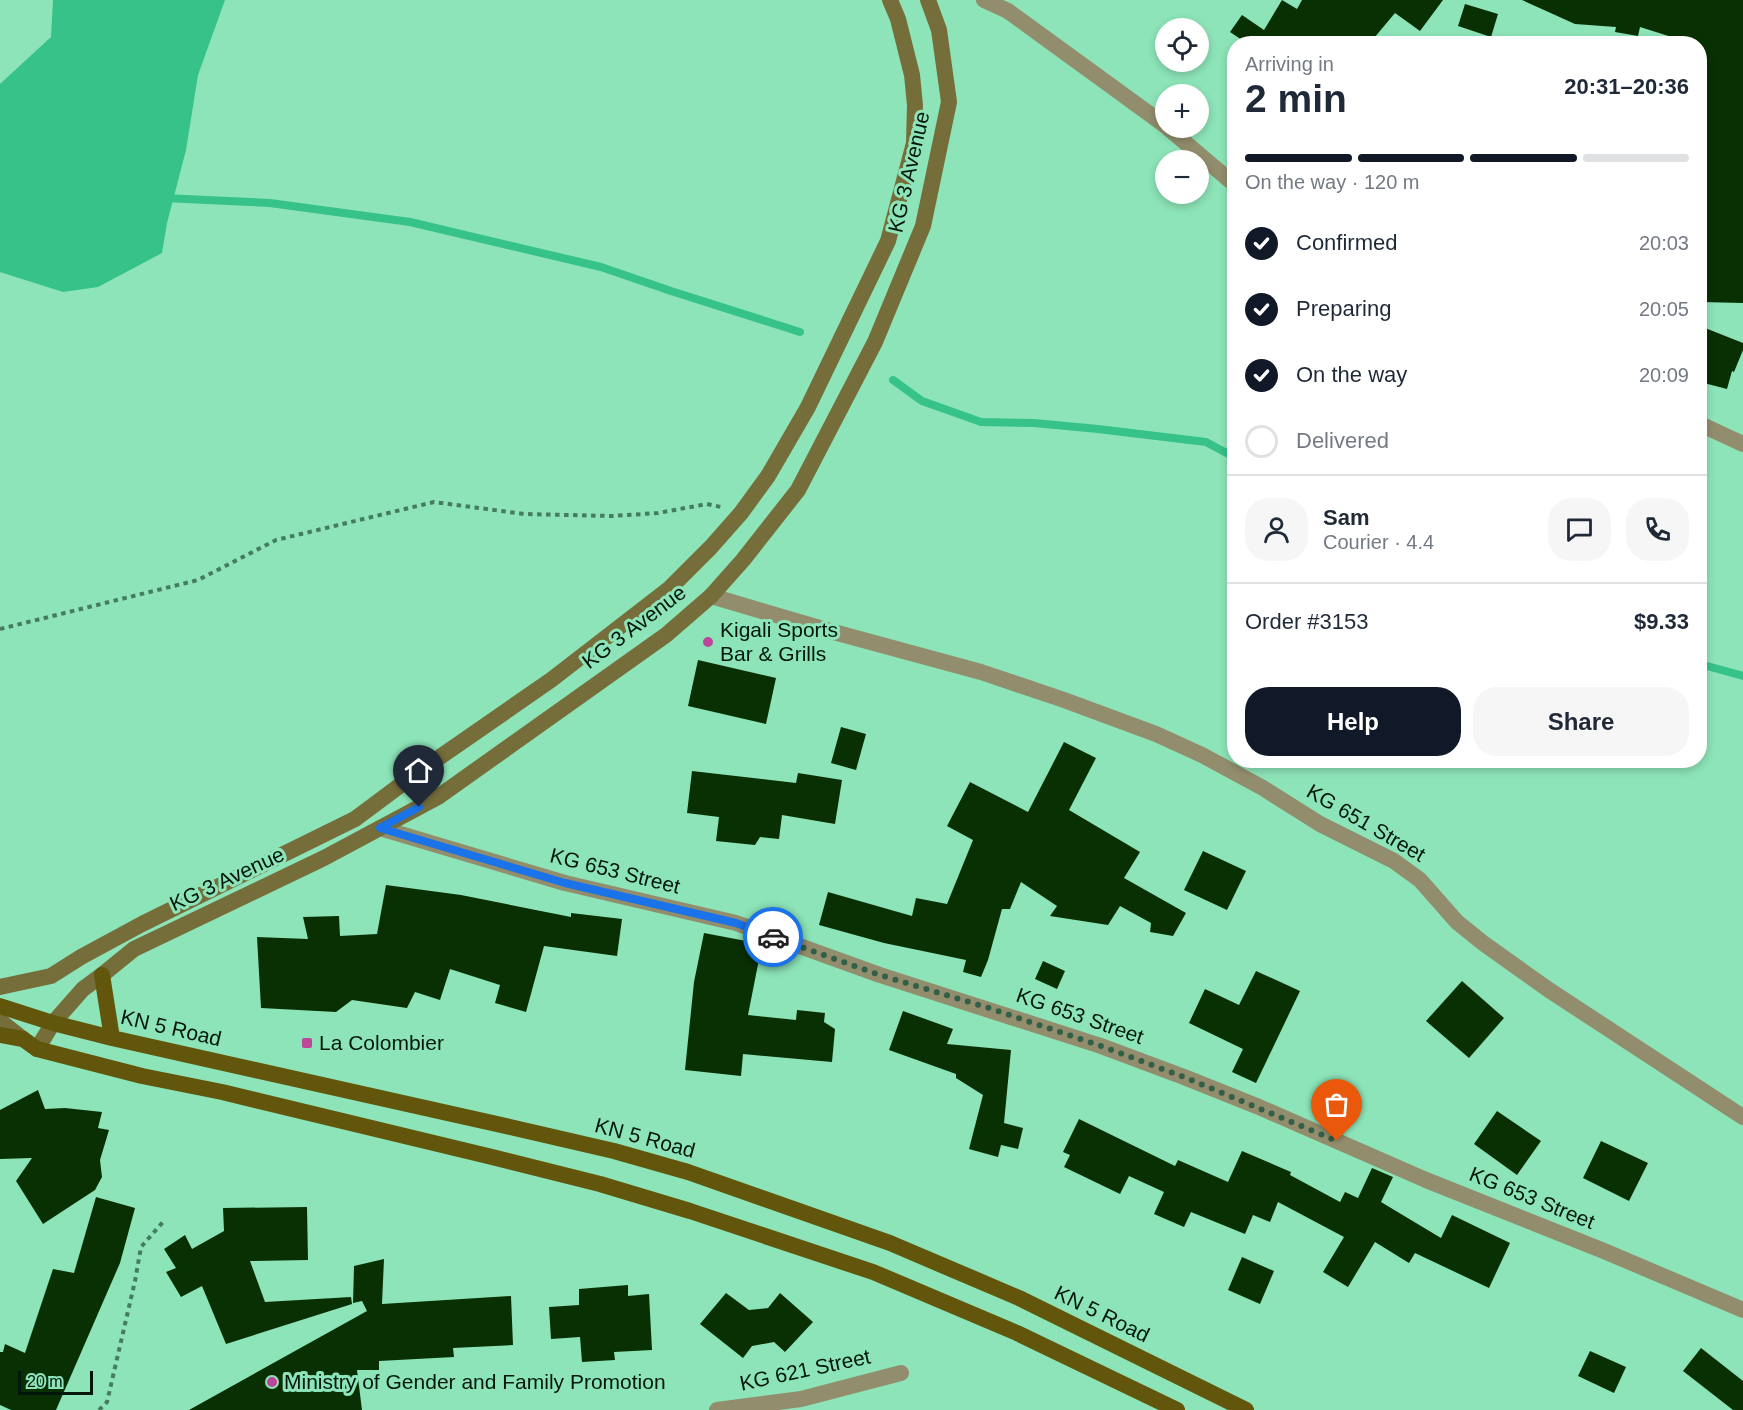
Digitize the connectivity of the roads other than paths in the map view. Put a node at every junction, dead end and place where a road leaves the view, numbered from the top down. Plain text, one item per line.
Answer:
1 (890, 0) edge
2 (928, 0) edge
3 (984, 0) edge
4 (1155, 118) edge
5 (1180, 138) edge
6 (1227, 178) edge
7 (1707, 427) edge
8 (1743, 444) edge
9 (711, 596) junction
10 (1227, 768) edge
11 (1227, 768) edge
12 (380, 828) junction
13 (102, 975) junction
14 (0, 987) edge
15 (0, 1006) edge
16 (0, 1021) edge
17 (53, 1023) junction
18 (0, 1035) edge
19 (112, 1038) junction
20 (30, 1044) junction
21 (1743, 1117) edge
22 (1743, 1310) edge
23 (901, 1373) dead end
24 (717, 1410) edge
25 (1178, 1410) edge
26 (1246, 1410) edge

1 - 14 main road, KG 3 Avenue
2 - 9 main road, KG 3 Avenue
3 - 4 street
5 - 6 street
7 - 8 street
9 - 11 street, KG 651 Street
9 - 12 main road, KG 3 Avenue
10 - 21 street, KG 651 Street
12 - 13 main road, KG 3 Avenue
12 - 22 street, KG 653 Street
13 - 17 main road, KG 3 Avenue
13 - 19 main road
15 - 17 main road, KN 5 Road
16 - 20 main road
17 - 19 main road, KN 5 Road
17 - 20 main road, KG 3 Avenue
18 - 20 main road
19 - 26 main road, KN 5 Road
20 - 25 main road
23 - 24 street, KG 621 Street

